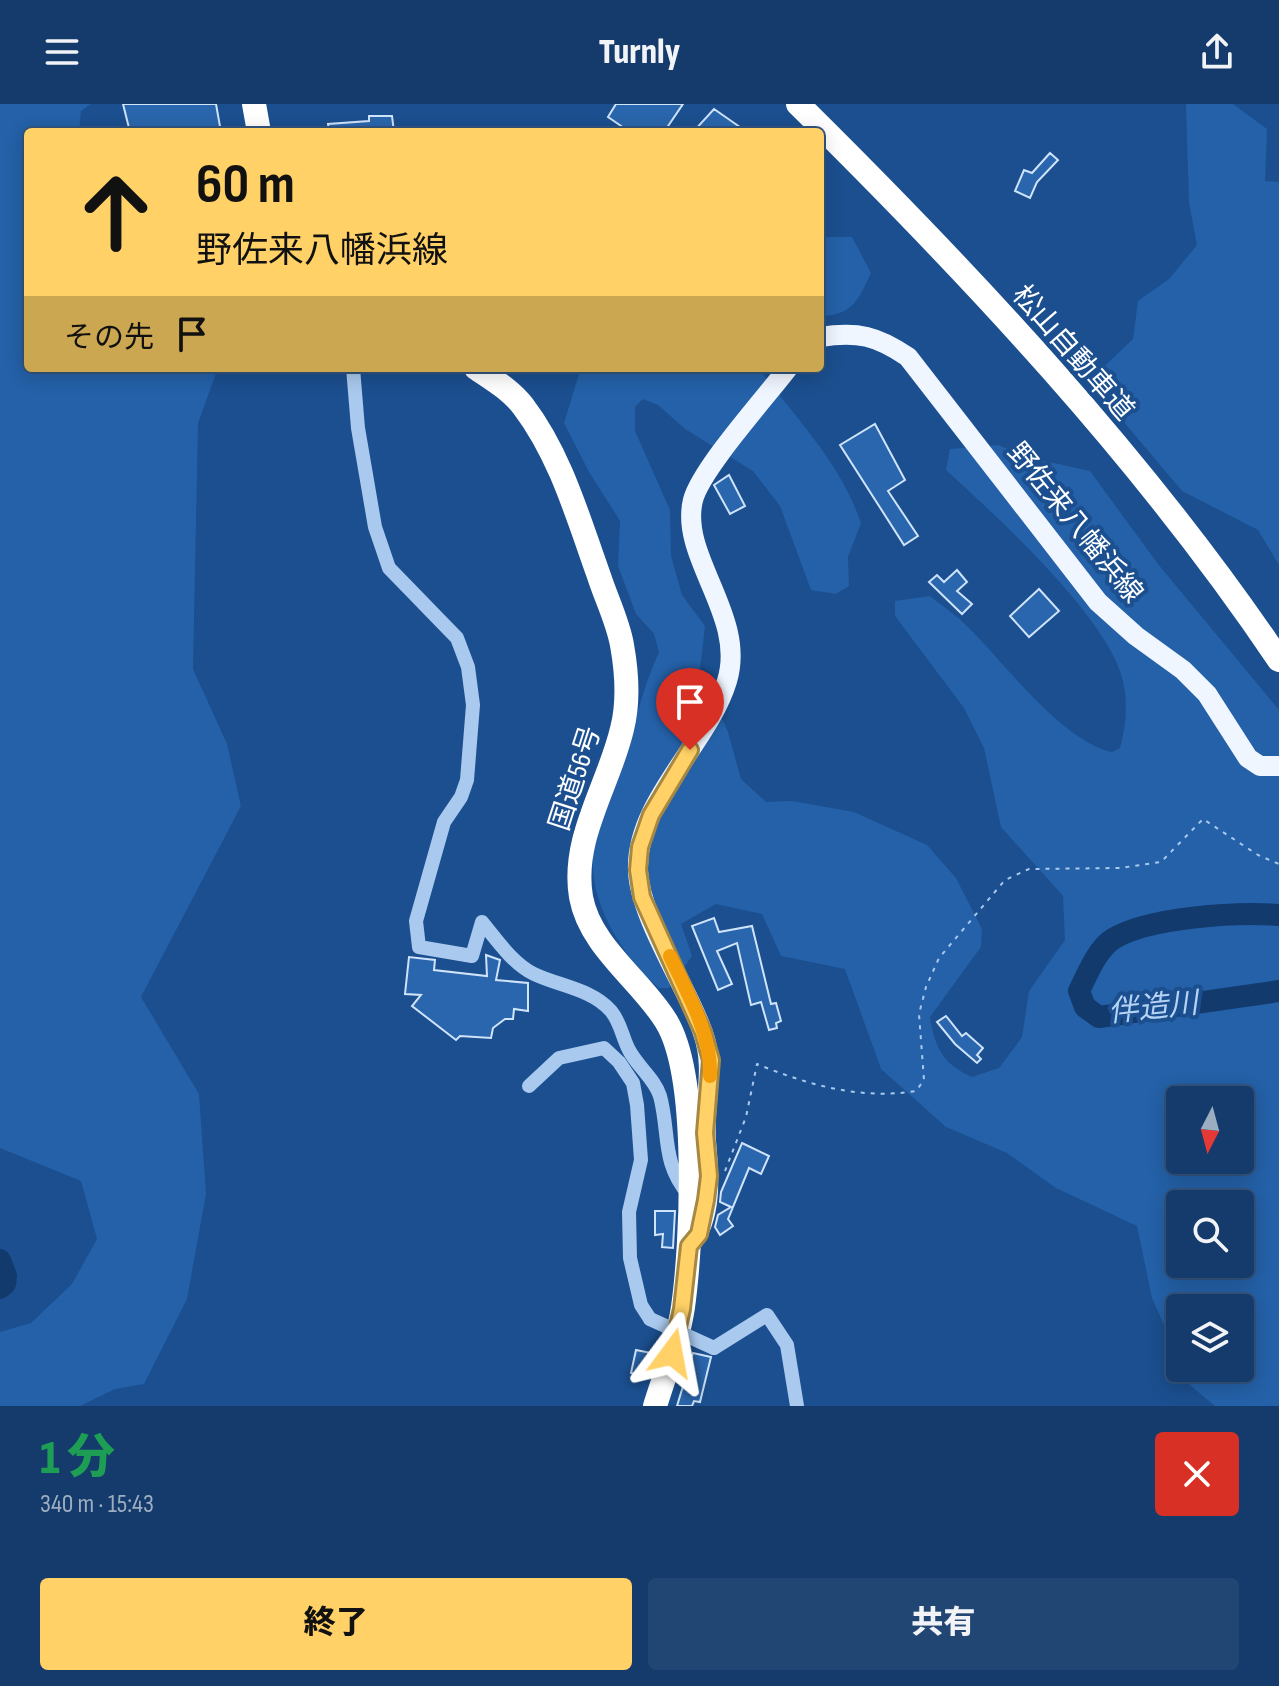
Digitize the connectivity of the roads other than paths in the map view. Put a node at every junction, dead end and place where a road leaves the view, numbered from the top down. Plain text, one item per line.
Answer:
1 (254, 104) edge
2 (798, 104) edge
3 (258, 128) edge
4 (821, 128) edge
5 (824, 131) edge
6 (824, 336) edge
7 (353, 372) edge
8 (482, 372) edge
9 (785, 372) edge
10 (1279, 660) edge
11 (1279, 766) edge
12 (529, 1086) dead end
13 (689, 1195) junction
14 (689, 1246) junction
15 (655, 1406) edge
16 (797, 1406) edge

1 - 3 highway
2 - 4 highway, 松山自動車道
5 - 10 highway, 松山自動車道
6 - 11 main road, 野佐来八幡浜線
7 - 13 street
8 - 13 highway, 国道56号
9 - 14 main road
12 - 16 street, bridge
13 - 14 highway, 国道56号
14 - 15 highway, 国道56号

